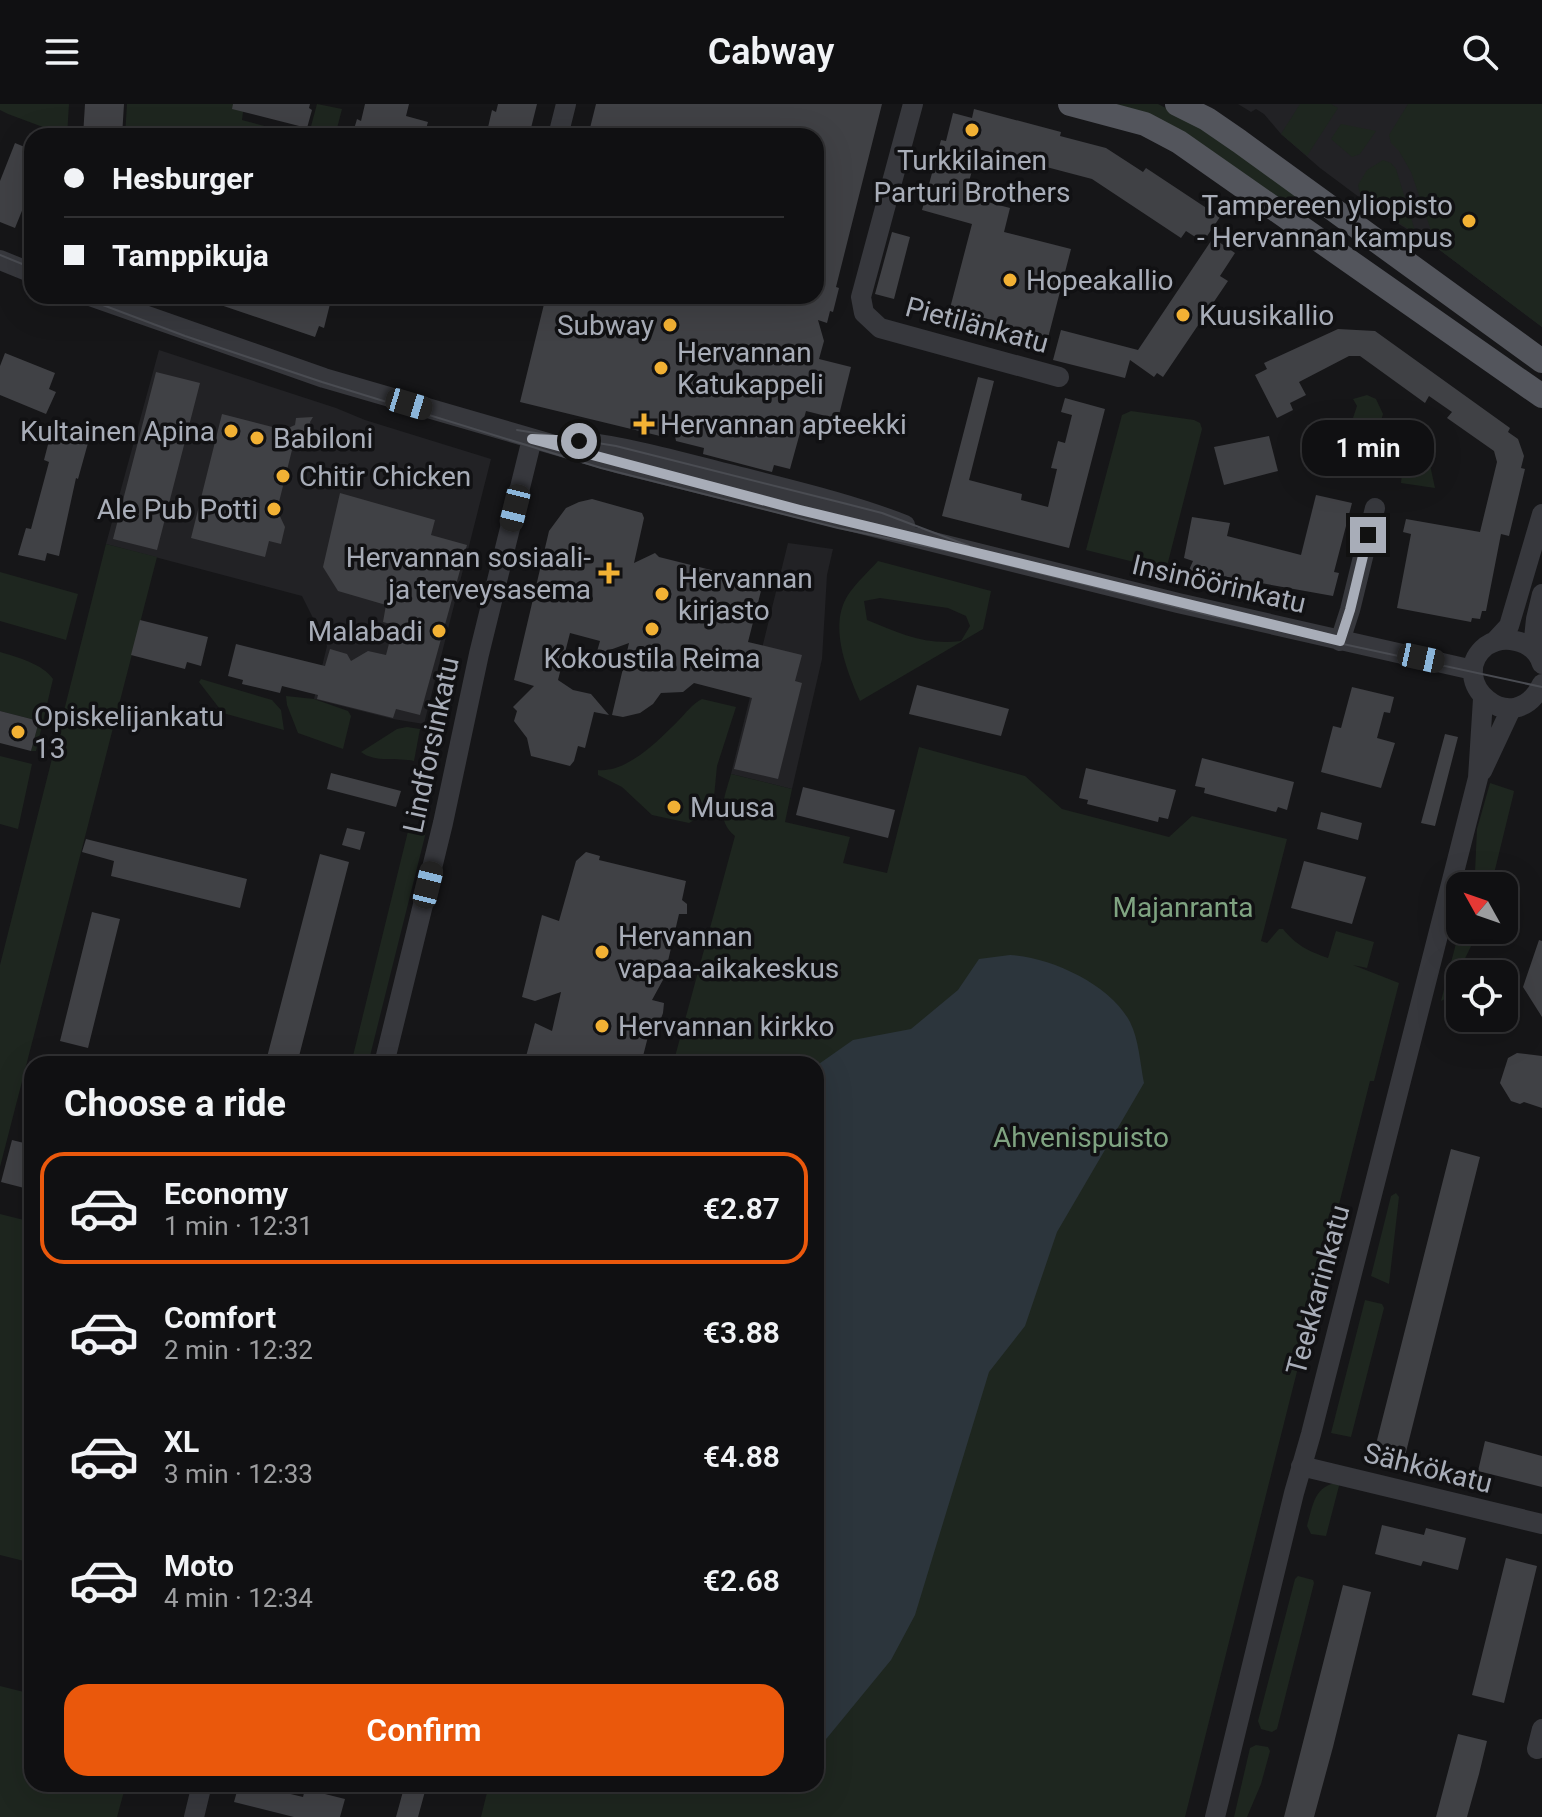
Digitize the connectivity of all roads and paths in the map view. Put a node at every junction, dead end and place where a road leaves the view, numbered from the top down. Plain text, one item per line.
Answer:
1 (566, 104) edge
2 (913, 104) edge
3 (1070, 104) edge
4 (1177, 104) edge
5 (560, 128) edge
6 (0, 260) edge
7 (24, 270) edge
8 (113, 304) edge
9 (1542, 361) edge
10 (1059, 377) dead end
11 (1542, 396) edge
12 (532, 439) junction
13 (1375, 508) dead end
14 (1542, 514) edge
15 (1542, 594) edge
16 (1496, 640) junction
17 (1340, 641) junction
18 (1537, 656) edge
19 (1473, 670) junction
20 (1542, 684) edge
21 (1483, 699) junction
22 (1511, 709) junction
23 (1478, 778) junction
24 (386, 1056) edge
25 (1301, 1466) junction
26 (1542, 1524) edge
27 (1542, 1729) edge
28 (1537, 1749) dead end
29 (200, 1792) edge
30 (194, 1817) edge
31 (1215, 1817) edge

1 - 5 street
2 - 10 street, Pietilänkatu
3 - 11 main road
4 - 9 main road
6 - 7 street
8 - 12 street, Insinöörinkatu
12 - 17 street, Insinöörinkatu
12 - 24 street, Lindforsinkatu
13 - 17 street
14 - 16 street
15 - 18 street
16 - 18 street
16 - 19 street
17 - 19 street, Insinöörinkatu
19 - 21 street
20 - 22 street
21 - 22 street
21 - 23 street, Teekkarinkatu
22 - 23 street, Teekkarinkatu
23 - 25 street, Teekkarinkatu
25 - 26 street, Sähkökatu
25 - 31 street, Teekkarinkatu
27 - 28 street
29 - 30 street

